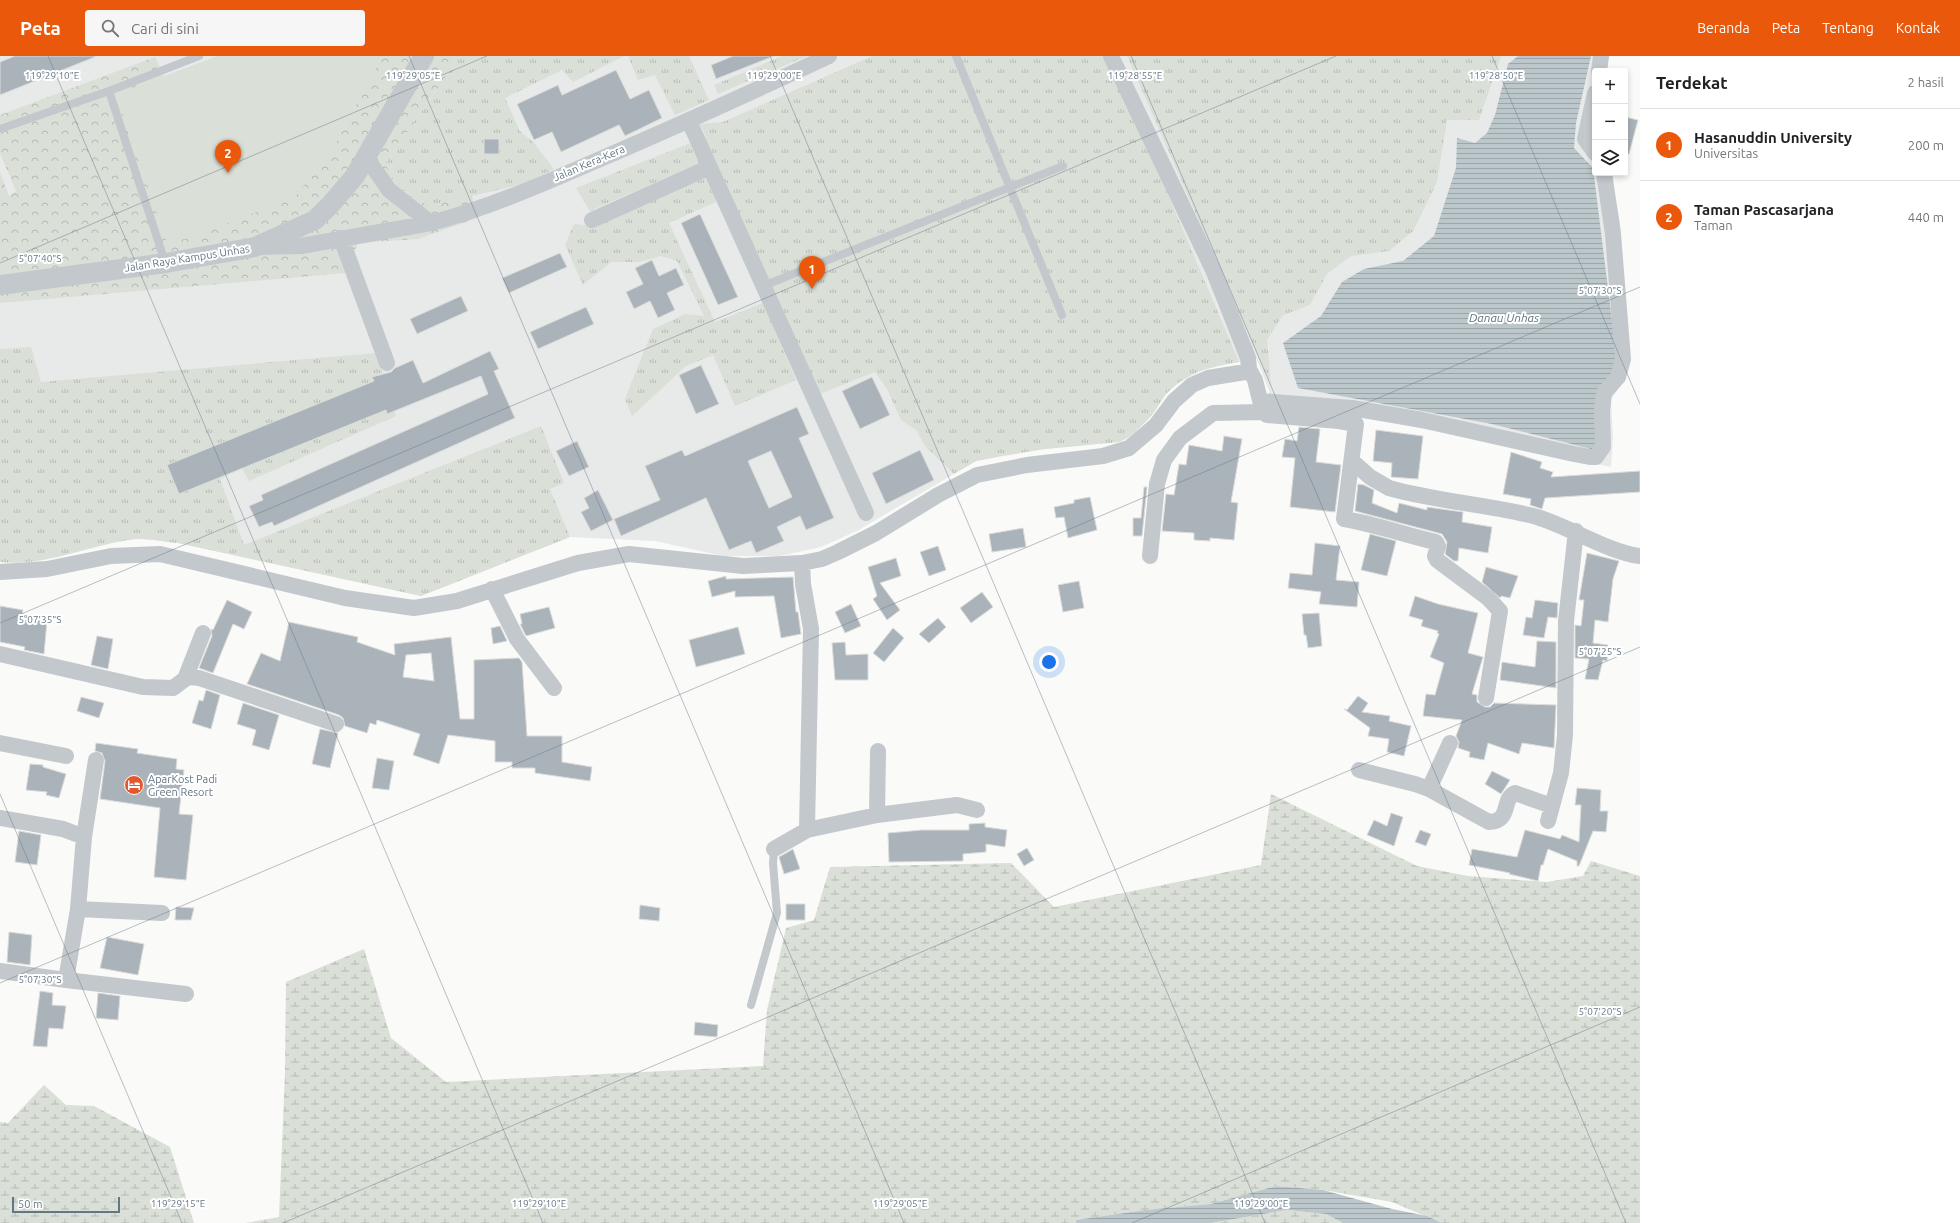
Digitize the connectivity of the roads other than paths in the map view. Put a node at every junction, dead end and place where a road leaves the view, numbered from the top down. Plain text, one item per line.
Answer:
1 (199, 56) edge
2 (424, 56) edge
3 (829, 56) edge
4 (956, 56) edge
5 (1111, 56) edge
6 (1601, 56) edge
7 (1599, 68) edge
8 (109, 91) junction
9 (1593, 104) edge
10 (689, 121) junction
11 (0, 129) edge
12 (1592, 150) edge
13 (366, 157) junction
14 (1063, 166) dead end
15 (710, 167) junction
16 (1604, 176) edge
17 (1010, 187) junction
18 (592, 220) dead end
19 (431, 223) junction
20 (341, 238) junction
21 (255, 247) junction
22 (166, 263) junction
23 (0, 285) edge
24 (763, 286) junction
25 (1062, 315) dead end
26 (387, 363) dead end
27 (1257, 390) junction
28 (1352, 461) junction
29 (866, 513) dead end
30 (1576, 531) junction
31 (1150, 556) dead end
32 (1640, 556) edge
33 (0, 572) edge
34 (802, 573) junction
35 (498, 601) junction
36 (203, 633) dead end
37 (0, 654) edge
38 (185, 679) junction
39 (554, 688) dead end
40 (1486, 698) dead end
41 (336, 724) dead end
42 (0, 743) edge
43 (1450, 743) dead end
44 (878, 751) dead end
45 (66, 756) dead end
46 (96, 760) dead end
47 (1359, 770) dead end
48 (1429, 789) junction
49 (1552, 806) junction
50 (976, 810) dead end
51 (877, 815) junction
52 (0, 818) edge
53 (1548, 821) dead end
54 (807, 830) junction
55 (84, 837) junction
56 (774, 849) joint
57 (78, 909) junction
58 (162, 913) dead end
59 (0, 971) edge
60 (66, 980) junction
61 (186, 994) dead end
62 (751, 1005) dead end

1 - 8 lane
2 - 13 street, Jalan Raya Kampus Unhas
3 - 10 street, Jalan Kera-Kera
4 - 17 lane
5 - 27 street
6 - 7 street
8 - 11 lane
8 - 22 lane
9 - 12 street
10 - 15 street
10 - 19 street, Jalan Kera-Kera
13 - 19 street
13 - 21 street, Jalan Raya Kampus Unhas
14 - 17 lane
15 - 18 street
15 - 24 street
16 - 27 street
17 - 24 lane
17 - 25 lane
19 - 20 street, Jalan Kera-Kera
20 - 21 street, Jalan Kera-Kera
20 - 26 street
21 - 22 street, Jalan Raya Kampus Unhas
22 - 23 street, Jalan Raya Kampus Unhas
24 - 29 street
27 - 28 street
27 - 31 street
27 - 34 street
28 - 30 street
28 - 40 street
30 - 32 street
30 - 49 street
33 - 35 street
34 - 35 street
34 - 54 street
35 - 39 street
36 - 38 street
37 - 38 street
38 - 41 street
42 - 45 street
43 - 48 street
44 - 51 street
46 - 55 street
47 - 48 street
48 - 49 street
49 - 53 street
50 - 51 street
51 - 54 street
52 - 55 street
54 - 56 street
55 - 57 street
56 - 62 lane
57 - 58 street
57 - 60 street
59 - 60 street
60 - 61 street

